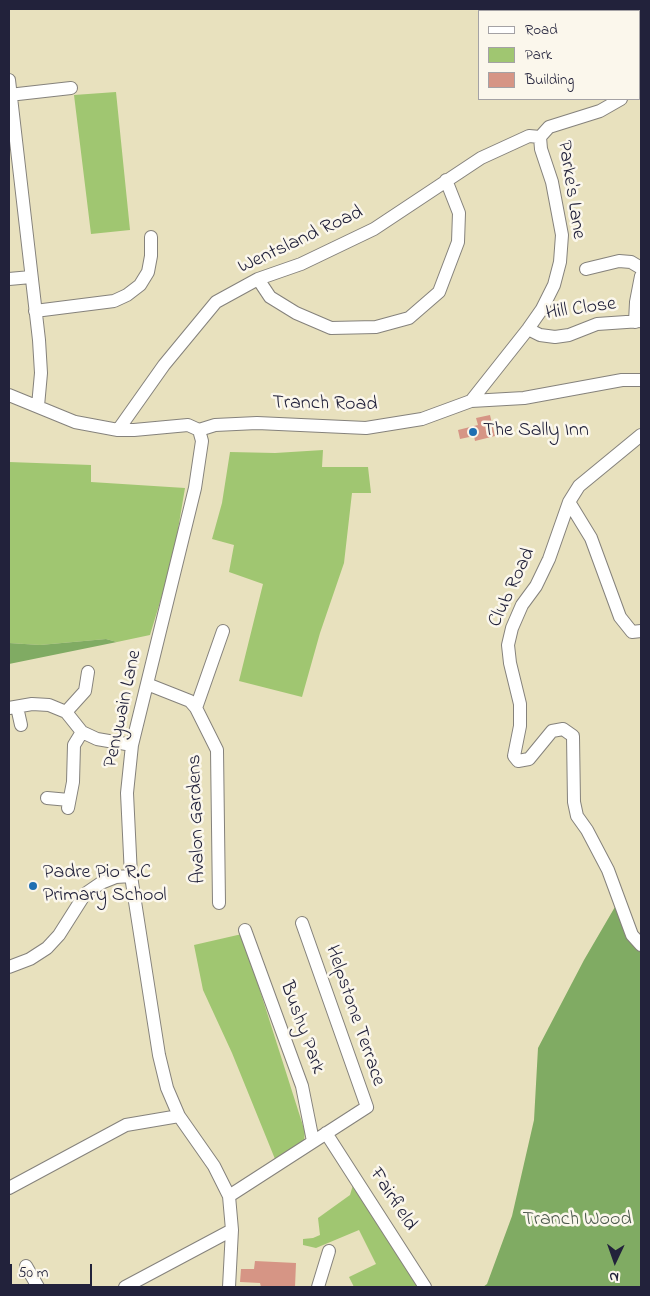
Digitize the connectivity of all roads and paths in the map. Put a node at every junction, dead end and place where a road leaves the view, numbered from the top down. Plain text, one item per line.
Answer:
1 (9, 80) edge
2 (71, 88) dead end
3 (9, 95) edge
4 (619, 100) edge
5 (540, 137) junction
6 (446, 180) junction
7 (151, 237) dead end
8 (641, 268) edge
9 (586, 269) dead end
10 (641, 276) edge
11 (31, 277) junction
12 (9, 279) edge
13 (258, 279) junction
14 (35, 311) junction
15 (638, 322) edge
16 (528, 329) junction
17 (641, 380) edge
18 (9, 395) edge
19 (471, 401) junction
20 (38, 406) junction
21 (118, 430) junction
22 (198, 430) junction
23 (641, 435) edge
24 (569, 502) junction
25 (223, 631) dead end
26 (641, 631) edge
27 (88, 672) dead end
28 (147, 684) junction
29 (13, 708) edge
30 (196, 708) junction
31 (66, 712) junction
32 (20, 725) dead end
33 (82, 732) junction
34 (132, 745) junction
35 (47, 798) dead end
36 (131, 876) junction
37 (220, 903) dead end
38 (302, 923) dead end
39 (245, 930) dead end
40 (641, 945) edge
41 (9, 967) edge
42 (179, 1116) junction
43 (326, 1133) junction
44 (313, 1141) junction
45 (9, 1188) edge
46 (229, 1196) junction
47 (232, 1230) junction
48 (329, 1251) dead end
49 (26, 1266) dead end
50 (38, 1287) edge
51 (125, 1287) edge
52 (230, 1287) edge
53 (318, 1287) edge
54 (425, 1287) edge

1 - 3 street
2 - 3 street
3 - 11 street
4 - 5 street, Parke's Lane
5 - 6 street, Wentsland Road
5 - 16 street, Parke's Lane
6 - 13 street, Wentsland Road
6 - 13 street
7 - 14 street
8 - 9 street
10 - 15 street
11 - 12 street
11 - 14 street
13 - 21 street, Wentsland Road
14 - 20 street
15 - 16 street, Hill Close
16 - 19 street, Parke's Lane
17 - 19 street, Tranch Road
18 - 20 street, Tranch Road
19 - 22 street, Tranch Road
20 - 21 street, Tranch Road
21 - 22 street, Tranch Road
22 - 28 street, Penywain Lane
23 - 24 street, Club Road
24 - 26 street
24 - 40 street, Club Road
25 - 30 street
27 - 31 street
28 - 30 street
28 - 34 street, Penywain Lane
29 - 31 street
29 - 32 street
30 - 37 street, Avalon Gardens
31 - 33 street
33 - 34 street
33 - 35 street
34 - 36 street, Penywain Lane
36 - 41 street
36 - 42 street, Penywain Lane
38 - 43 street, Helpstone Terrace
39 - 44 street, Bushy Park
42 - 45 street
42 - 46 street, Penywain Lane
43 - 44 street, Helpstone Terrace
43 - 54 street, Fairfield
44 - 46 street, Helpstone Terrace
46 - 47 street
47 - 51 street
47 - 52 street
48 - 53 street
49 - 50 street

